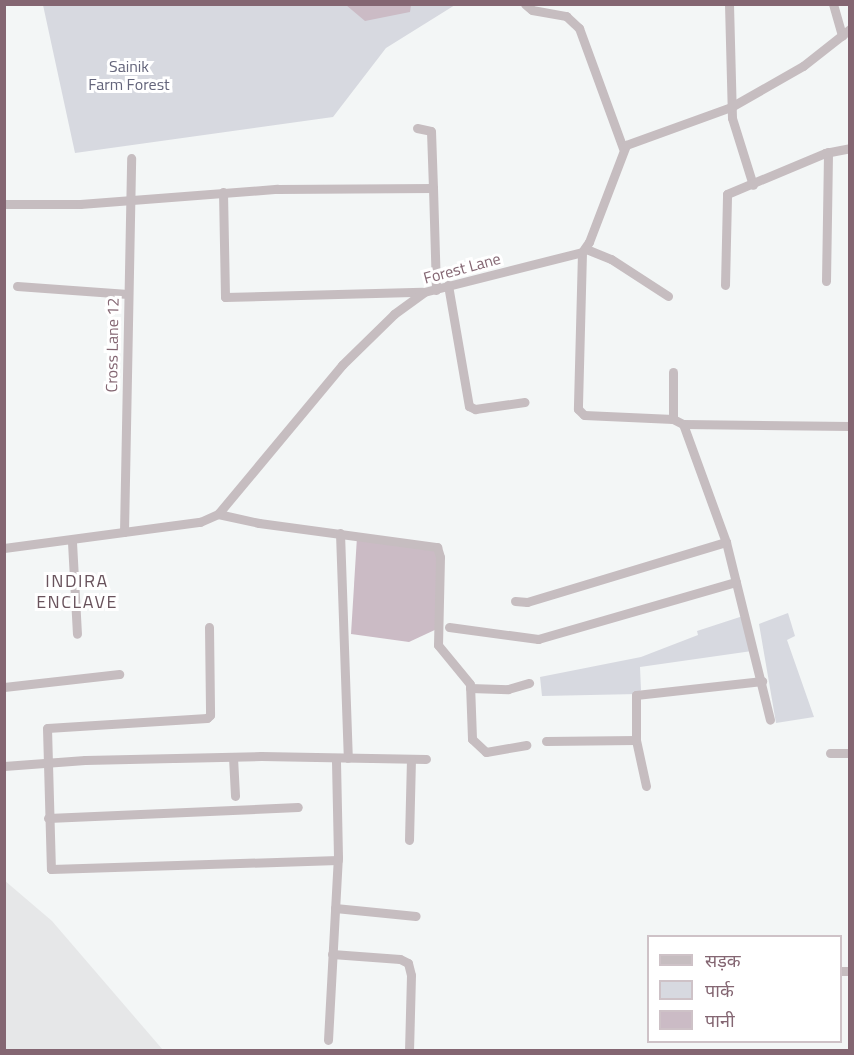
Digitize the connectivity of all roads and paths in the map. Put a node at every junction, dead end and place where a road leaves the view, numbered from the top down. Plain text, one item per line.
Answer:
1 (525, 4) edge
2 (729, 4) edge
3 (833, 4) edge
4 (849, 29) edge
5 (842, 36) junction
6 (731, 107) junction
7 (417, 128) dead end
8 (623, 148) junction
9 (849, 148) edge
10 (828, 152) junction
11 (131, 158) dead end
12 (753, 185) junction
13 (434, 188) junction
14 (223, 192) junction
15 (131, 200) junction
16 (4, 204) edge
17 (584, 250) junction
18 (826, 281) dead end
19 (447, 285) junction
20 (725, 285) dead end
21 (17, 286) dead end
22 (436, 290) junction
23 (424, 292) junction
24 (128, 294) junction
25 (668, 296) dead end
26 (673, 372) dead end
27 (525, 402) dead end
28 (673, 419) junction
29 (683, 424) junction
30 (849, 426) edge
31 (218, 513) junction
32 (124, 532) junction
33 (340, 532) junction
34 (72, 542) junction
35 (726, 542) junction
36 (4, 548) edge
37 (736, 582) junction
38 (515, 601) dead end
39 (209, 627) dead end
40 (449, 627) dead end
41 (77, 634) dead end
42 (119, 674) dead end
43 (762, 681) junction
44 (529, 683) dead end
45 (4, 687) edge
46 (470, 688) junction
47 (771, 720) dead end
48 (636, 740) junction
49 (546, 741) dead end
50 (526, 745) dead end
51 (830, 753) dead end
52 (849, 753) edge
53 (233, 757) junction
54 (336, 758) junction
55 (348, 758) junction
56 (411, 759) junction
57 (426, 759) dead end
58 (46, 764) junction
59 (4, 766) edge
60 (646, 786) dead end
61 (235, 796) dead end
62 (298, 807) dead end
63 (48, 818) junction
64 (409, 840) dead end
65 (338, 860) junction
66 (335, 908) junction
67 (416, 916) dead end
68 (332, 954) junction
69 (328, 1040) dead end
70 (409, 1050) edge

1 - 8 street
2 - 6 street
3 - 5 street
4 - 5 street
5 - 6 street
6 - 8 street
6 - 12 street
7 - 13 street
8 - 17 street
9 - 10 street
10 - 12 street
10 - 18 street
11 - 15 street, Cross Lane 12
12 - 20 street
13 - 14 street
13 - 22 street
14 - 15 street
14 - 23 street
15 - 16 street
15 - 24 street, Cross Lane 12
17 - 19 street, Forest Lane
17 - 25 street
17 - 28 street
19 - 22 street, Forest Lane
19 - 27 street
21 - 24 street
22 - 23 street, Forest Lane
23 - 31 street, Forest Lane
24 - 32 street, Cross Lane 12
26 - 28 street
28 - 29 street
29 - 30 street
29 - 35 street
31 - 32 street, Forest Lane
31 - 33 street
32 - 34 street, Forest Lane
33 - 46 street
33 - 55 street
34 - 36 street, Forest Lane
34 - 41 street
35 - 37 street
35 - 38 street
37 - 40 street
37 - 43 street
39 - 58 street
42 - 45 street
43 - 47 street
43 - 48 street
44 - 46 street
46 - 50 street
48 - 49 street
48 - 60 street
51 - 52 street
53 - 54 street
53 - 58 street
53 - 61 street
54 - 55 street
54 - 65 street
55 - 56 street
56 - 57 street
56 - 64 street
58 - 59 street
58 - 63 street
62 - 63 street
63 - 65 street
65 - 66 street
66 - 67 street
66 - 68 street
68 - 69 street
68 - 70 street

